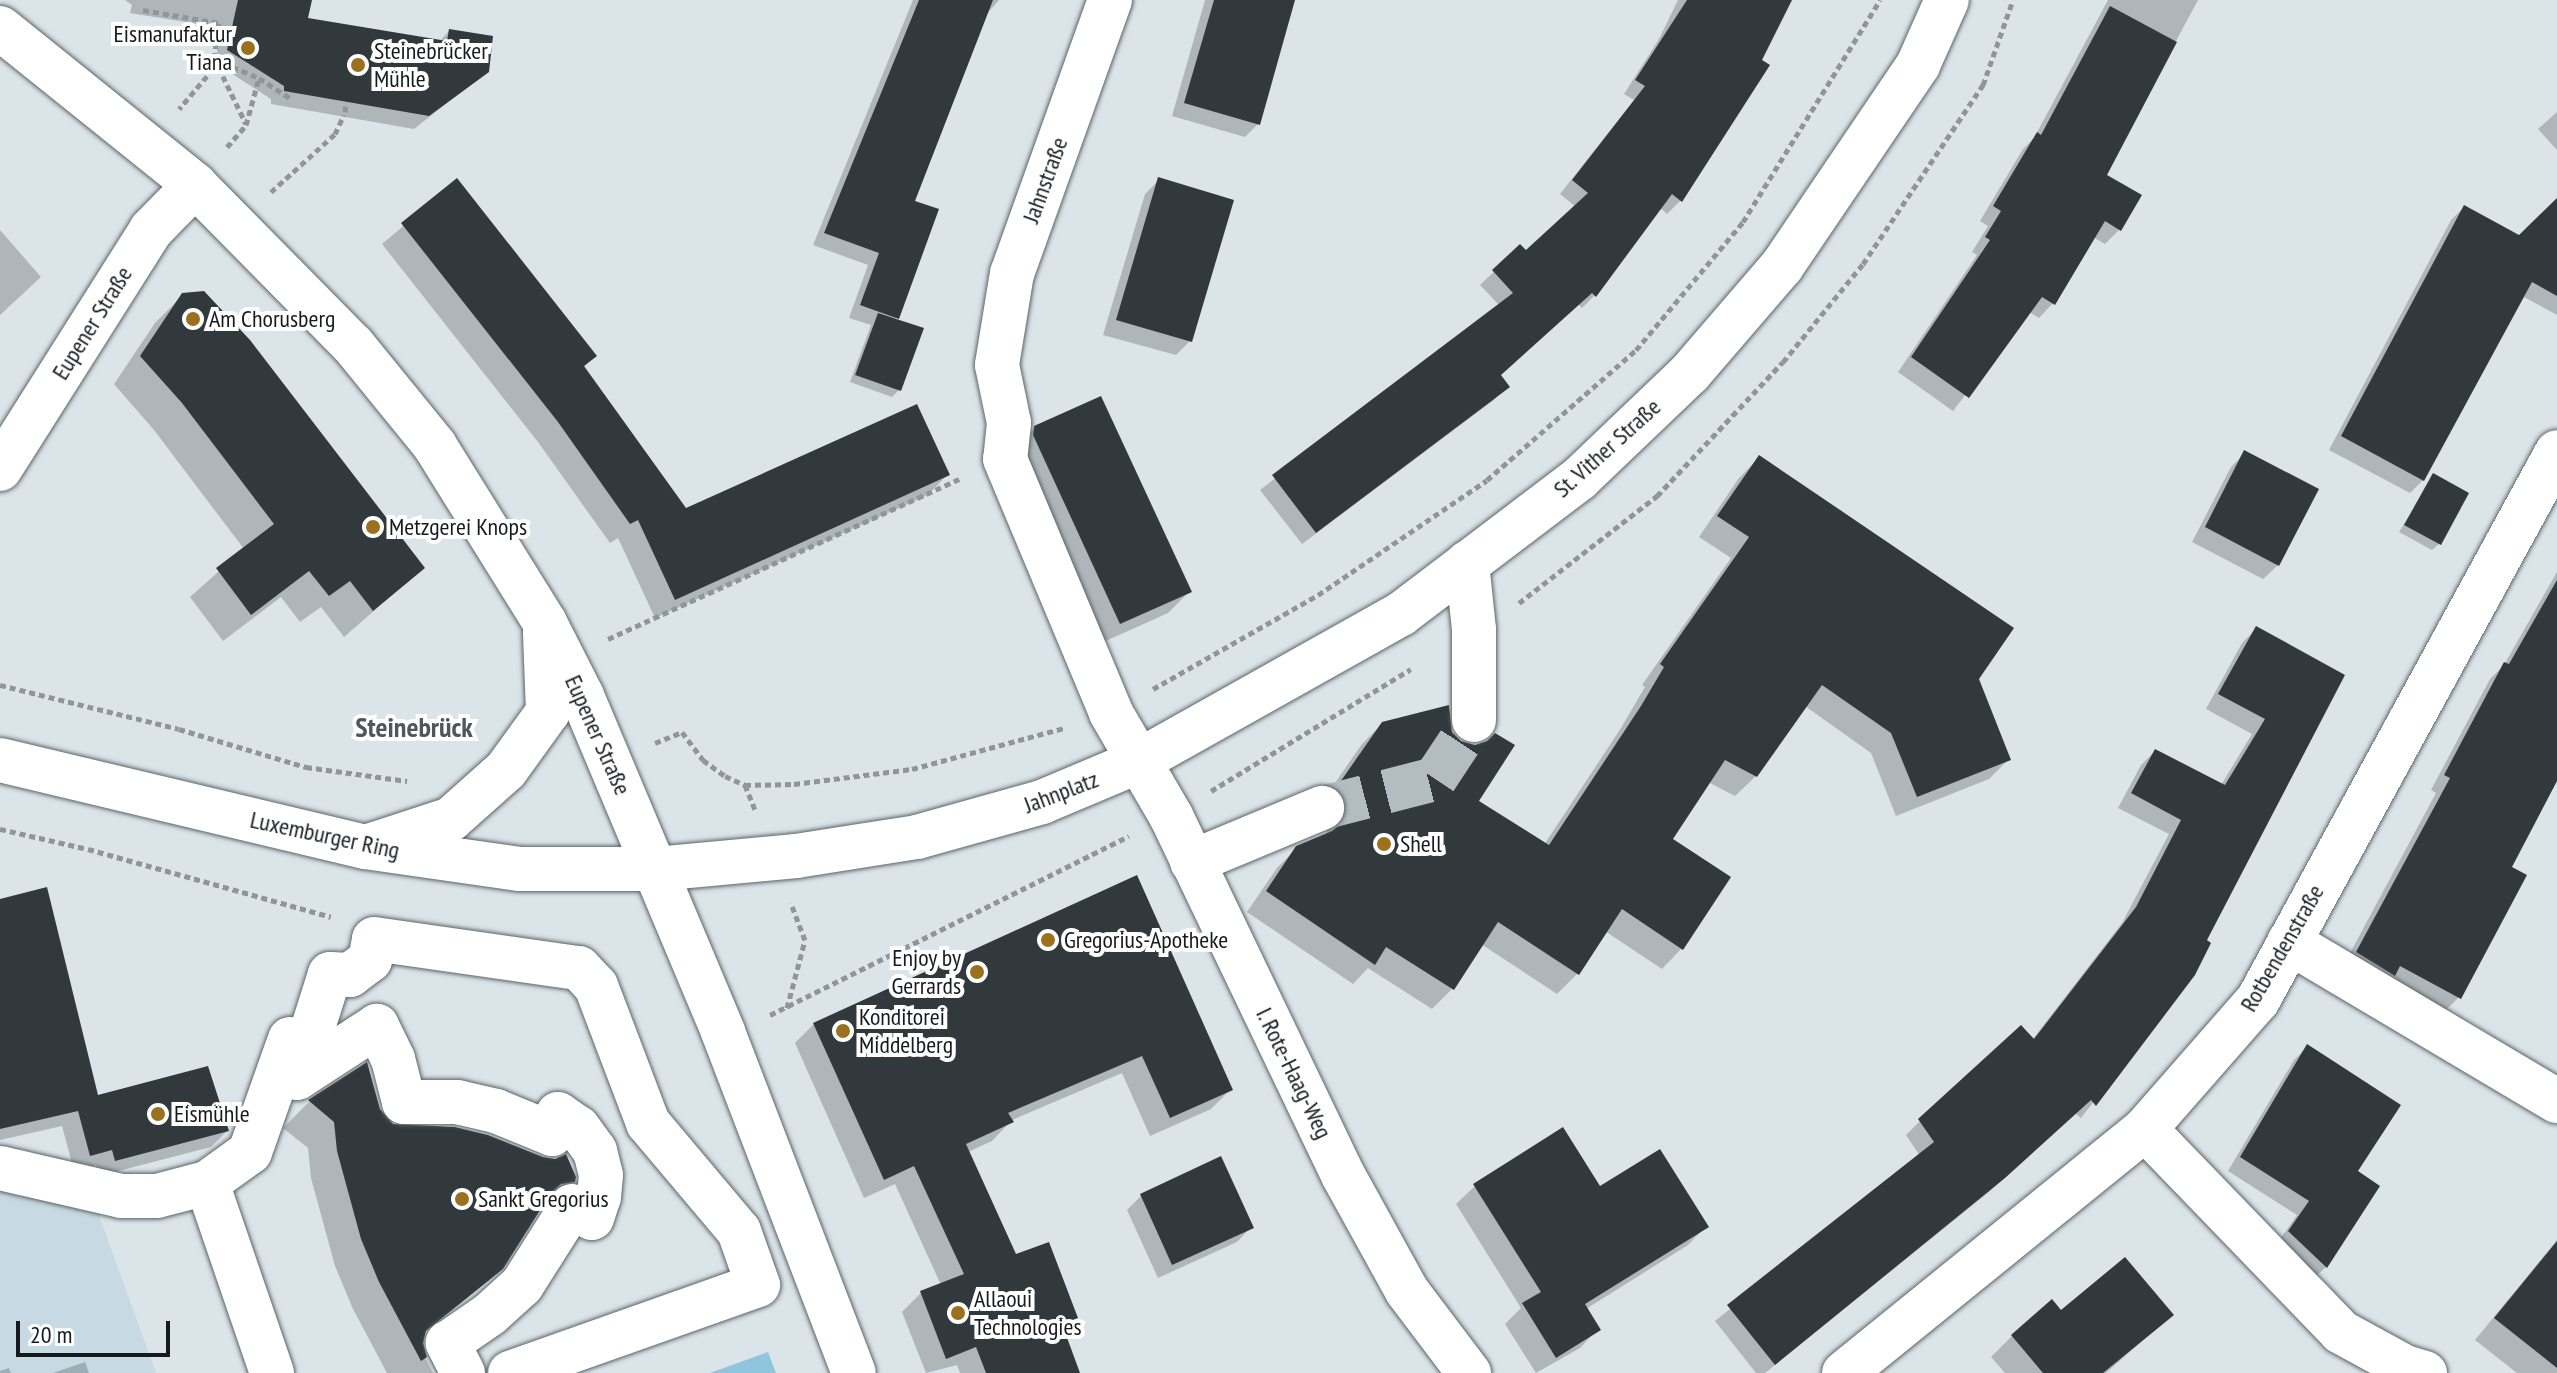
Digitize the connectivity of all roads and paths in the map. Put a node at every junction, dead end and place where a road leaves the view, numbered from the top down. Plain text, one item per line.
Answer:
1 (1110, 0) edge
2 (1880, 0) edge
3 (1947, 0) edge
4 (143, 10) dead end
5 (0, 28) edge
6 (214, 58) junction
7 (207, 76) dead end
8 (259, 78) junction
9 (291, 99) dead end
10 (346, 102) dead end
11 (310, 157) dead end
12 (195, 185) junction
13 (2557, 452) edge
14 (1005, 459) junction
15 (0, 469) edge
16 (1467, 563) junction
17 (554, 641) junction
18 (0, 685) edge
19 (1111, 713) junction
20 (1474, 720) tunnel mouth
21 (682, 732) dead end
22 (0, 760) edge
23 (1137, 762) junction
24 (422, 778) dead end
25 (1322, 808) tunnel mouth
26 (0, 829) edge
27 (365, 847) junction
28 (1192, 862) junction
29 (656, 869) junction
30 (337, 919) dead end
31 (805, 940) dead end
32 (2289, 942) junction
33 (305, 993) dead end
34 (786, 1009) dead end
35 (2557, 1101) edge
36 (2145, 1129) junction
37 (0, 1168) edge
38 (207, 1183) junction
39 (272, 1373) edge
40 (463, 1373) edge
41 (510, 1373) edge
42 (854, 1373) edge
43 (1469, 1373) edge
44 (1844, 1373) edge
45 (2425, 1373) edge

1 - 14 street, Jahnstraße
2 - 19 path
3 - 16 street, St. Vither Straße
4 - 6 path
5 - 12 street, Eupener Straße
6 - 7 path
6 - 8 path
6 - 8 path
8 - 9 path
10 - 11 path
12 - 15 street, Eupener Straße
12 - 17 street, Eupener Straße
13 - 32 street, Rotbendenstraße
14 - 17 path
14 - 19 street
16 - 20 street
16 - 23 street, St. Vither Straße
17 - 27 street
17 - 29 street, Eupener Straße
18 - 24 path
19 - 21 path
19 - 23 street
22 - 27 street, Luxemburger Ring
23 - 28 street, I. Rote-Haag-Weg
23 - 29 street, Jahnplatz
25 - 28 street
26 - 30 path
27 - 29 street, Luxemburger Ring
28 - 43 street, I. Rote-Haag-Weg
29 - 42 street, Eupener Straße
31 - 34 path
32 - 35 street
32 - 36 street, Rotbendenstraße
33 - 38 street
36 - 44 street, Rotbendenstraße
36 - 45 street
37 - 38 street
38 - 39 street
40 - 41 street

